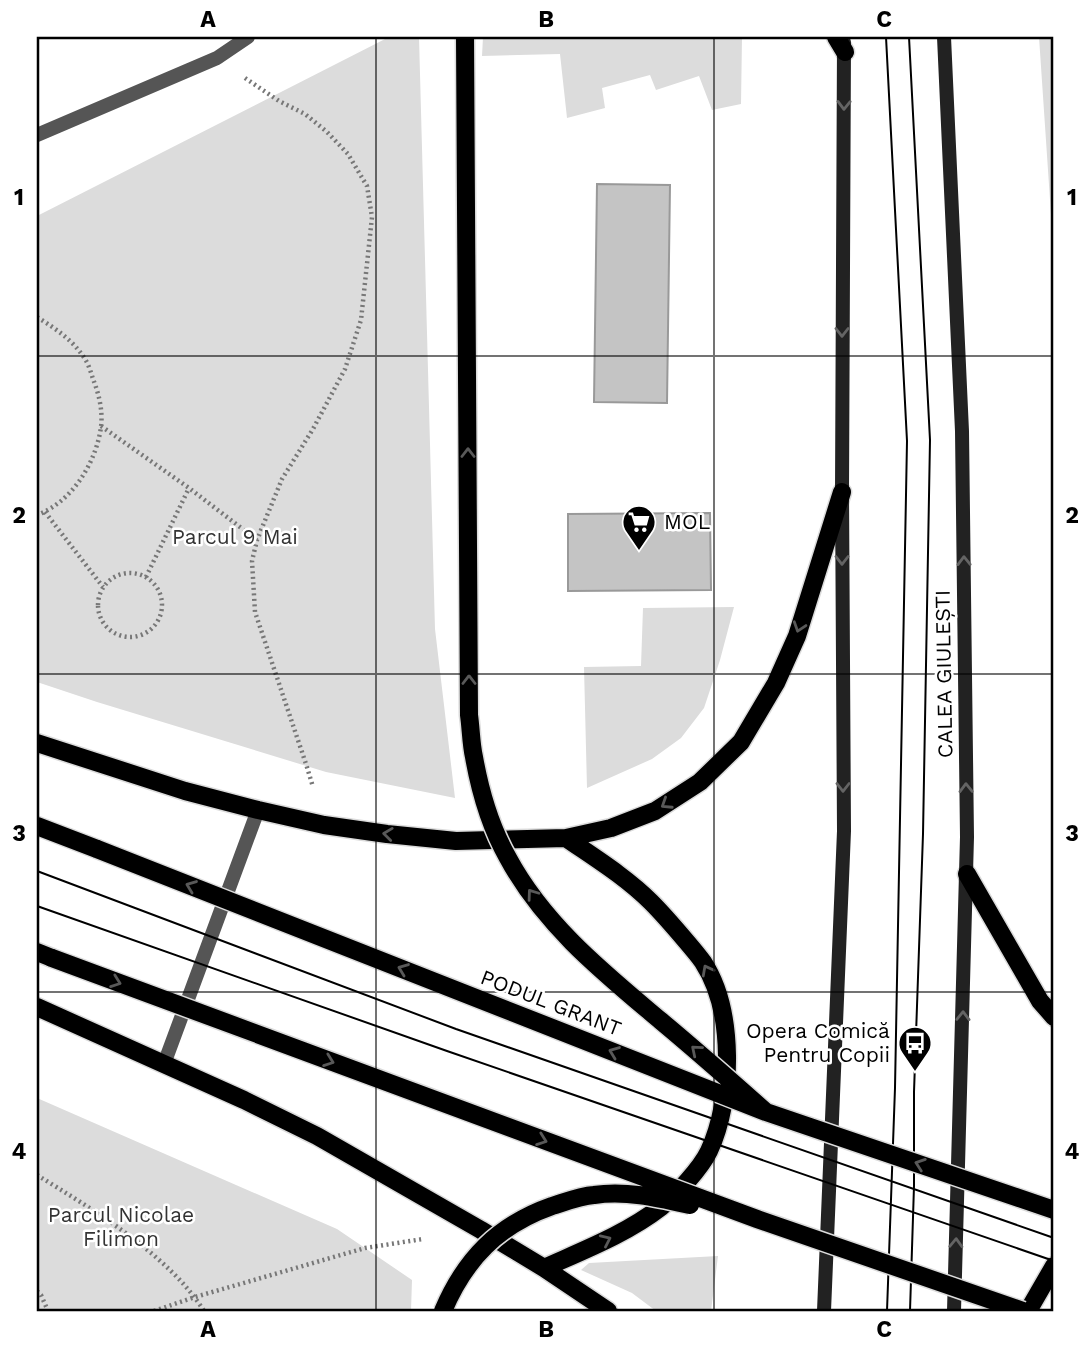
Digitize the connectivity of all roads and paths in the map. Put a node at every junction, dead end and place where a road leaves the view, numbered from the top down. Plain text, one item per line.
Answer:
1 (248, 37) edge
2 (465, 37) edge
3 (944, 37) edge
4 (842, 42) edge
5 (217, 58) junction
6 (37, 135) edge
7 (37, 317) edge
8 (101, 426) junction
9 (189, 488) junction
10 (842, 492) junction
11 (45, 512) junction
12 (37, 515) edge
13 (257, 540) junction
14 (146, 576) junction
15 (103, 587) junction
16 (37, 743) edge
17 (258, 810) junction
18 (324, 825) junction
19 (37, 826) edge
20 (566, 838) junction
21 (967, 874) junction
22 (225, 899) junction
23 (44, 955) edge
24 (37, 1007) edge
25 (1054, 1017) edge
26 (164, 1065) junction
27 (766, 1112) junction
28 (37, 1175) edge
29 (1054, 1210) edge
30 (757, 1219) junction
31 (481, 1230) junction
32 (1054, 1266) edge
33 (544, 1268) junction
34 (37, 1291) edge
35 (195, 1297) junction
36 (48, 1311) edge
37 (154, 1311) edge
38 (204, 1311) edge
39 (443, 1311) edge
40 (608, 1311) edge
41 (824, 1311) edge
42 (954, 1311) edge
43 (1025, 1311) edge

1 - 5 lane
27 -> 2 main road, bridge
21 -> 3 main road, CALEA GIULEȘTI
4 -> 10 main road
5 - 6 lane
5 - 13 path
7 - 8 path
8 - 9 path
8 - 11 path
9 - 13 path
9 - 14 path
10 -> 20 main road
10 -> 41 main road
11 - 12 path
11 - 15 path
13 - 18 path
14 - 15 path
14 - 15 path
16 - 17 main road
17 - 18 main road
17 - 22 lane
20 -> 18 main road
22 -> 19 main road, PODUL GRANT, bridge
33 -> 20 main road
21 - 25 main road
42 -> 21 main road, CALEA GIULEȘTI
22 - 26 lane
27 -> 22 main road, PODUL GRANT, bridge
23 -> 30 main road, bridge
24 - 26 main road
26 - 31 main road
29 -> 27 main road, PODUL GRANT, bridge
28 - 35 path
30 - 39 main road, bridge
30 - 43 main road, bridge
31 - 33 main road
31 - 35 path
32 - 43 main road
33 - 40 main road
34 - 36 path
35 - 37 path
35 - 38 path

